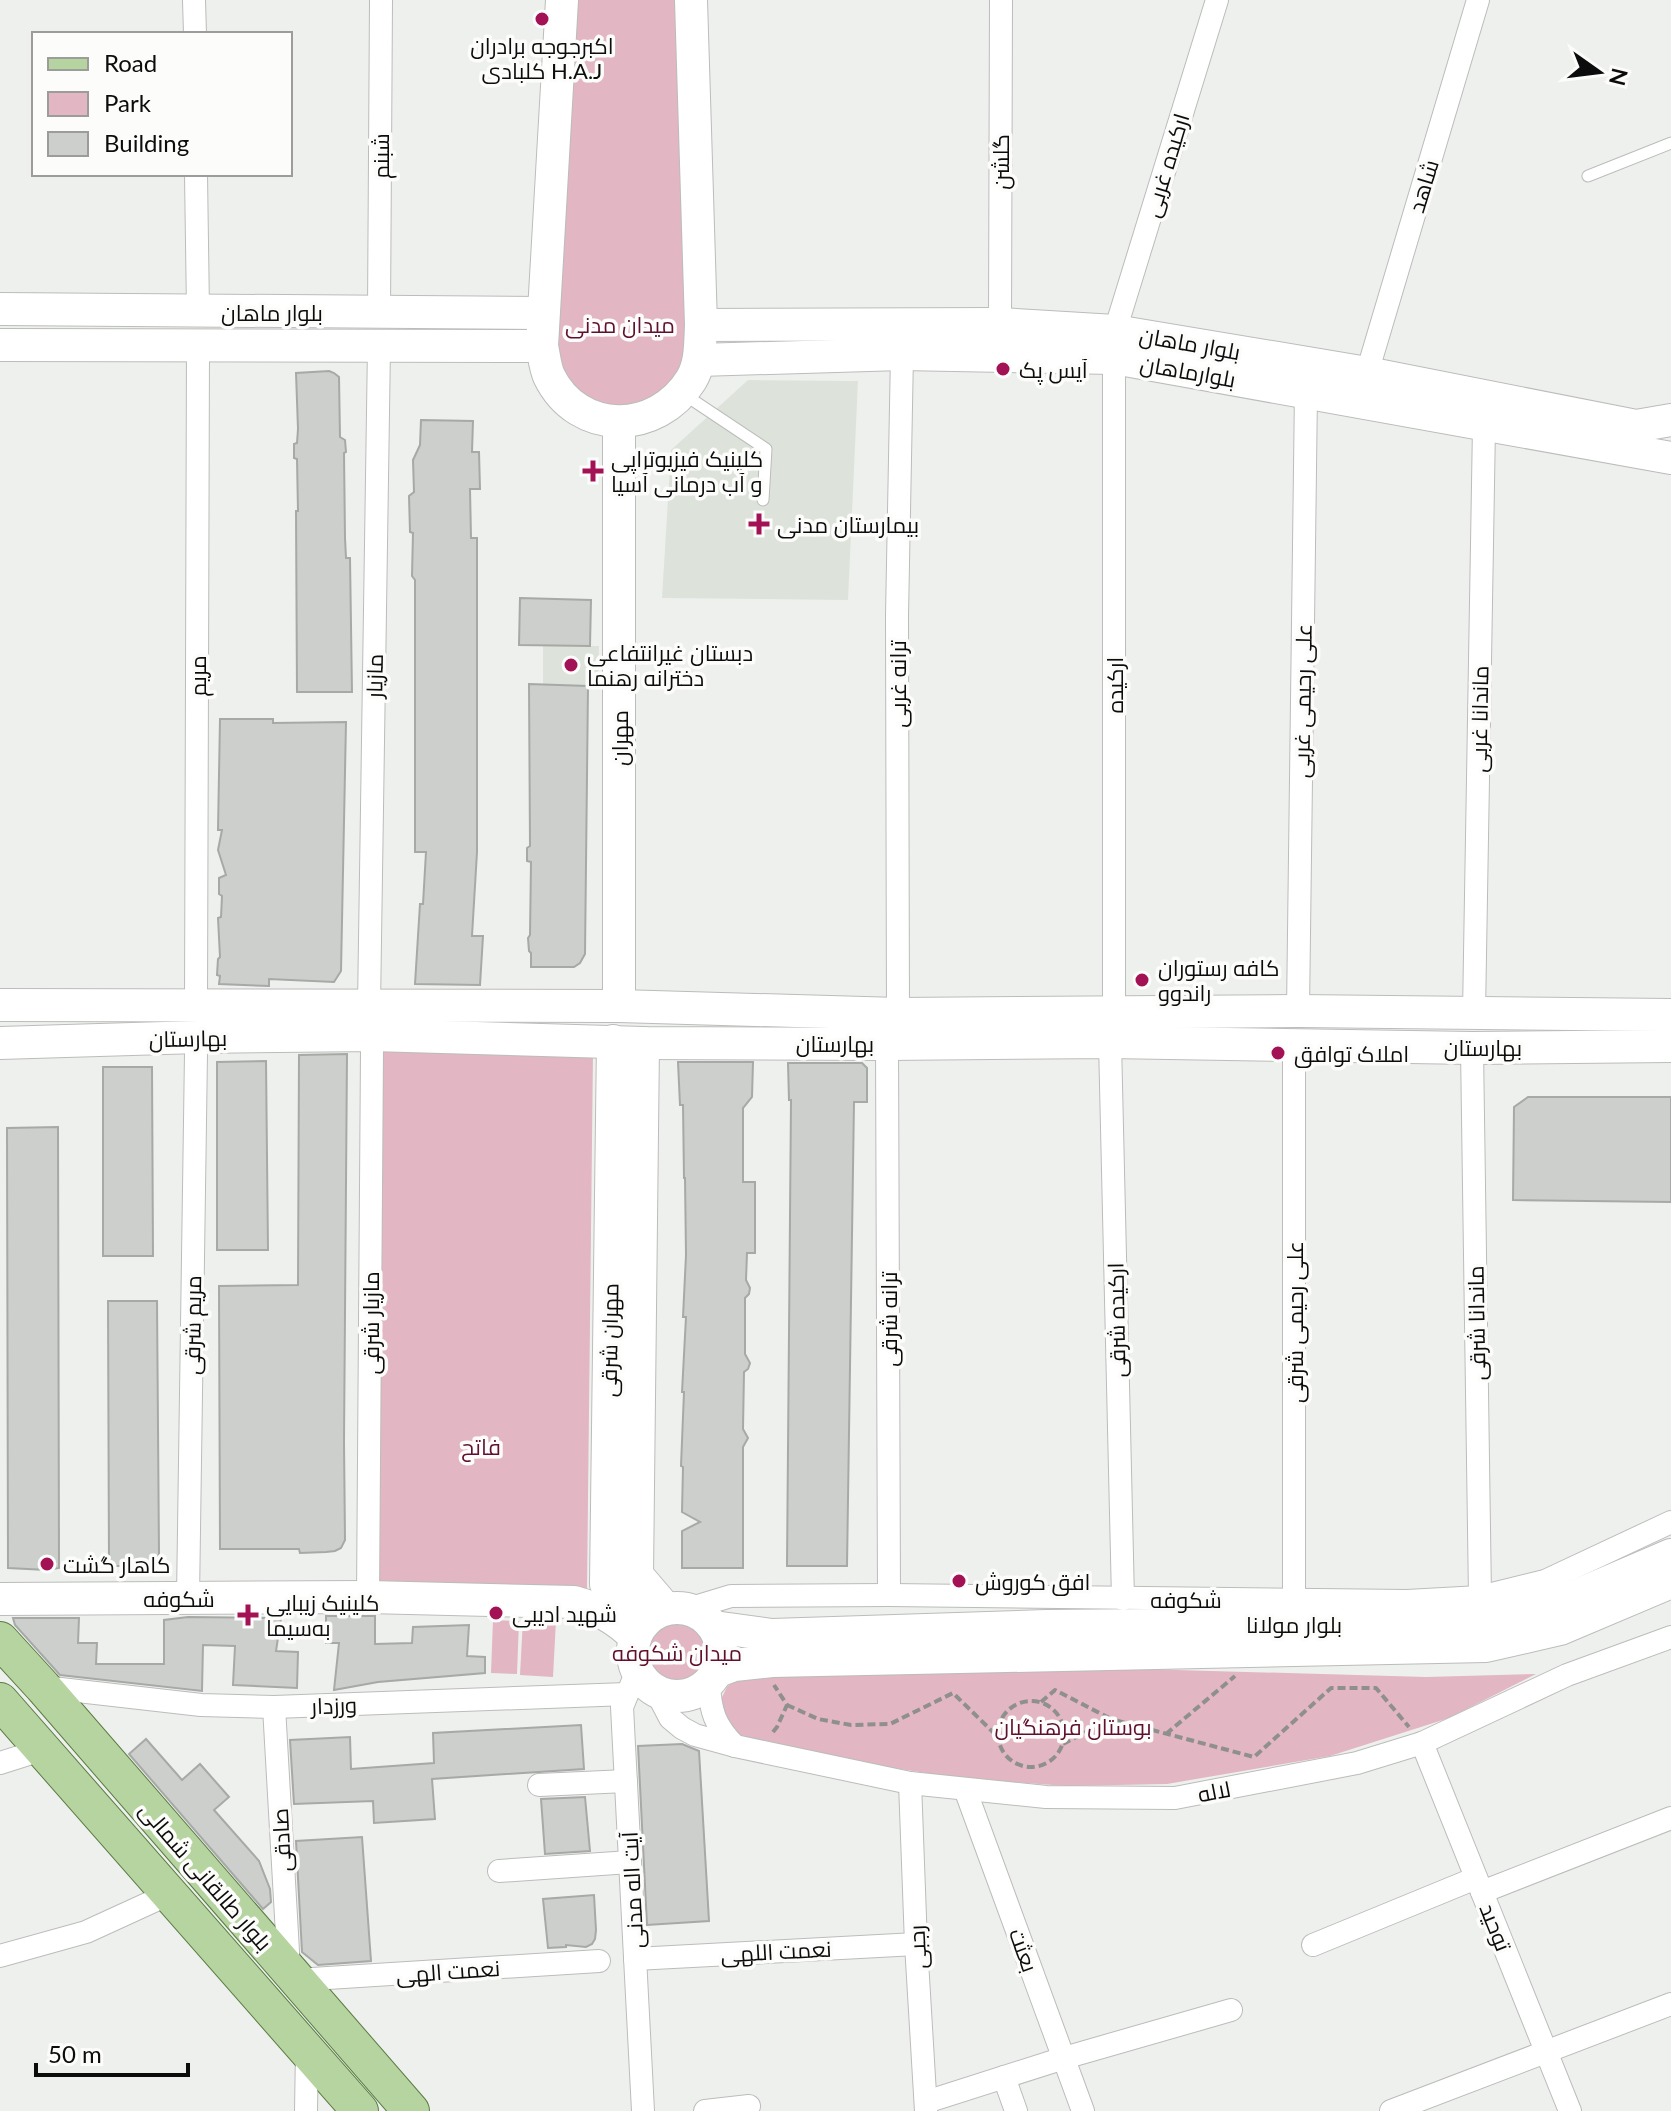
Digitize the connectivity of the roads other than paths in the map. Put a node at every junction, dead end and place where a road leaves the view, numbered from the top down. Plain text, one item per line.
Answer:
1 (194, 0) edge
2 (381, 0) edge
3 (562, 0) edge
4 (691, 0) edge
5 (1001, 0) edge
6 (1217, 0) edge
7 (1478, 0) edge
8 (195, 32) edge
9 (1671, 143) edge
10 (196, 176) edge
11 (1588, 176) dead end
12 (0, 309) edge
13 (198, 311) junction
14 (379, 312) junction
15 (543, 313) junction
16 (1000, 324) junction
17 (701, 325) junction
18 (1115, 344) junction
19 (0, 345) edge
20 (198, 346) junction
21 (379, 346) junction
22 (542, 346) junction
23 (902, 354) junction
24 (699, 360) junction
25 (1367, 373) junction
26 (1306, 391) junction
27 (681, 393) junction
28 (619, 423) junction
29 (1668, 423) edge
30 (1484, 426) junction
31 (1671, 458) edge
32 (763, 500) dead end
33 (0, 1005) edge
34 (196, 1005) junction
35 (369, 1006) junction
36 (619, 1006) junction
37 (1298, 1011) junction
38 (1474, 1013) junction
39 (898, 1014) junction
40 (1671, 1015) edge
41 (1112, 1026) junction
42 (628, 1042) junction
43 (0, 1043) edge
44 (887, 1044) junction
45 (1294, 1044) junction
46 (1671, 1046) edge
47 (1472, 1048) junction
48 (372, 1050) dead end
49 (196, 1053) dead end
50 (1671, 1522) edge
51 (1671, 1555) edge
52 (1671, 1582) edge
53 (889, 1595) junction
54 (368, 1597) junction
55 (1480, 1597) junction
56 (188, 1598) junction
57 (0, 1599) edge
58 (1123, 1599) junction
59 (1294, 1599) junction
60 (669, 1622) junction
61 (1671, 1637) edge
62 (0, 1640) edge
63 (713, 1677) junction
64 (640, 1686) junction
65 (43, 1687) junction
66 (0, 1701) edge
67 (274, 1707) junction
68 (1422, 1743) junction
69 (44, 1749) junction
70 (746, 1749) junction
71 (0, 1763) edge
72 (626, 1781) junction
73 (910, 1783) junction
74 (539, 1785) dead end
75 (965, 1789) junction
76 (1671, 1818) edge
77 (630, 1862) junction
78 (499, 1871) dead end
79 (1479, 1885) junction
80 (169, 1894) junction
81 (916, 1944) junction
82 (1313, 1945) dead end
83 (0, 1956) edge
84 (635, 1959) junction
85 (599, 1961) dead end
86 (292, 1976) junction
87 (1671, 2004) edge
88 (1231, 2010) dead end
89 (307, 2051) junction
90 (1546, 2051) junction
91 (1064, 2058) junction
92 (1004, 2077) junction
93 (749, 2106) dead end
94 (926, 2106) edge
95 (306, 2111) edge
96 (360, 2111) edge
97 (411, 2111) edge
98 (643, 2111) edge
99 (705, 2111) edge
100 (1016, 2111) edge
101 (1083, 2111) edge
102 (1391, 2111) edge
103 (1570, 2111) edge

1 - 8 street
2 - 14 street, شبنم
3 - 15 main road
4 - 17 main road
5 - 16 street, گلشن
6 - 18 street, ارکیده غربی
7 - 25 street, شاهد
9 - 11 lane
10 - 13 street
12 - 13 main road, بلوار ماهان
13 - 14 main road, بلوار ماهان
14 - 15 main road, بلوار ماهان
15 - 22 main road
16 - 17 main road, بلوار ماهان
16 - 18 main road, بلوار ماهان
17 - 24 main road
18 - 23 main road, بلوارماهان
18 - 25 main road, بلوار ماهان
18 - 26 main road, بلوارماهان
18 - 41 street, ارکیده
19 - 20 main road, بلوار ماهان
20 - 21 main road, بلوار ماهان
20 - 34 street, مریم
21 - 22 main road, بلوار ماهان
21 - 35 street, مازیار
22 - 28 main road
23 - 24 main road, بلوارماهان
23 - 39 street, ترانه غربی
24 - 27 main road
25 - 29 main road, بلوار ماهان
26 - 30 main road, بلوارماهان
26 - 37 street, علی رحیمی غربی
27 - 28 main road
27 - 32 lane
28 - 36 main road, مهران
30 - 31 main road, بلوارماهان
30 - 38 street, ماندانا غربی
33 - 34 main road, بهارستان
34 - 35 main road, بهارستان
35 - 36 main road, بهارستان
36 - 39 main road, بهارستان
37 - 38 main road, بهارستان
37 - 41 main road, بهارستان
38 - 40 main road, بهارستان
39 - 41 main road, بهارستان
41 - 44 main road, بهارستان
41 - 45 main road, بهارستان
41 - 58 street, ارکیده شرقی
42 - 43 main road, بهارستان
42 - 44 main road, بهارستان
42 - 60 main road, مهران شرقی
44 - 53 street, ترانه شرقی
45 - 47 main road, بهارستان
45 - 59 street, علی رحیمی شرقی
46 - 47 main road, بهارستان
47 - 55 street, ماندانا شرقی
48 - 54 street, مازیار شرقی
49 - 56 street, مریم شرقی
50 - 55 street, شکوفه
51 - 60 main road, بلوار مولانا
52 - 63 main road, بلوار مولانا
53 - 58 street, شکوفه
53 - 60 street, شکوفه
54 - 56 main road, شکوفه
54 - 60 main road, شکوفه
55 - 59 street, شکوفه
56 - 57 main road, شکوفه
58 - 59 street, شکوفه
60 - 63 main road
60 - 64 main road
61 - 68 street, لاله
62 - 65 main road, بلوار طالقانی شمالی
63 - 64 main road
63 - 70 street
64 - 67 street, ورزدار
64 - 70 street, لاله
64 - 72 street, آیت اله مدنی
65 - 67 street, ورزدار
65 - 86 main road, بلوار طالقانی شمالی
66 - 69 main road, بلوار طالقانی شمالی
67 - 86 street, صادقی
68 - 75 street, لاله
68 - 79 street, توحید
69 - 71 street
69 - 80 main road, بلوار طالقانی شمالی
70 - 73 street, لاله
72 - 74 street
72 - 77 street, آیت اله مدنی
73 - 75 street, لاله
73 - 81 street, رجبی
75 - 91 street, بعثت
76 - 79 street
77 - 78 street
77 - 84 street, آیت اله مدنی
79 - 82 street
79 - 90 street, توحید
80 - 83 street
80 - 89 main road, بلوار طالقانی شمالی
81 - 84 street, نعمت اللهی
81 - 94 street, رجبی
84 - 98 street, آیت اله مدنی
85 - 86 street, نعمت الهی
86 - 97 main road, بلوار طالقانی شمالی
87 - 90 street
88 - 91 street
89 - 95 street
89 - 96 main road, بلوار طالقانی شمالی
90 - 102 street
90 - 103 street, توحید
91 - 92 street
91 - 101 street, بعثت
92 - 94 street
92 - 100 street
93 - 99 street

